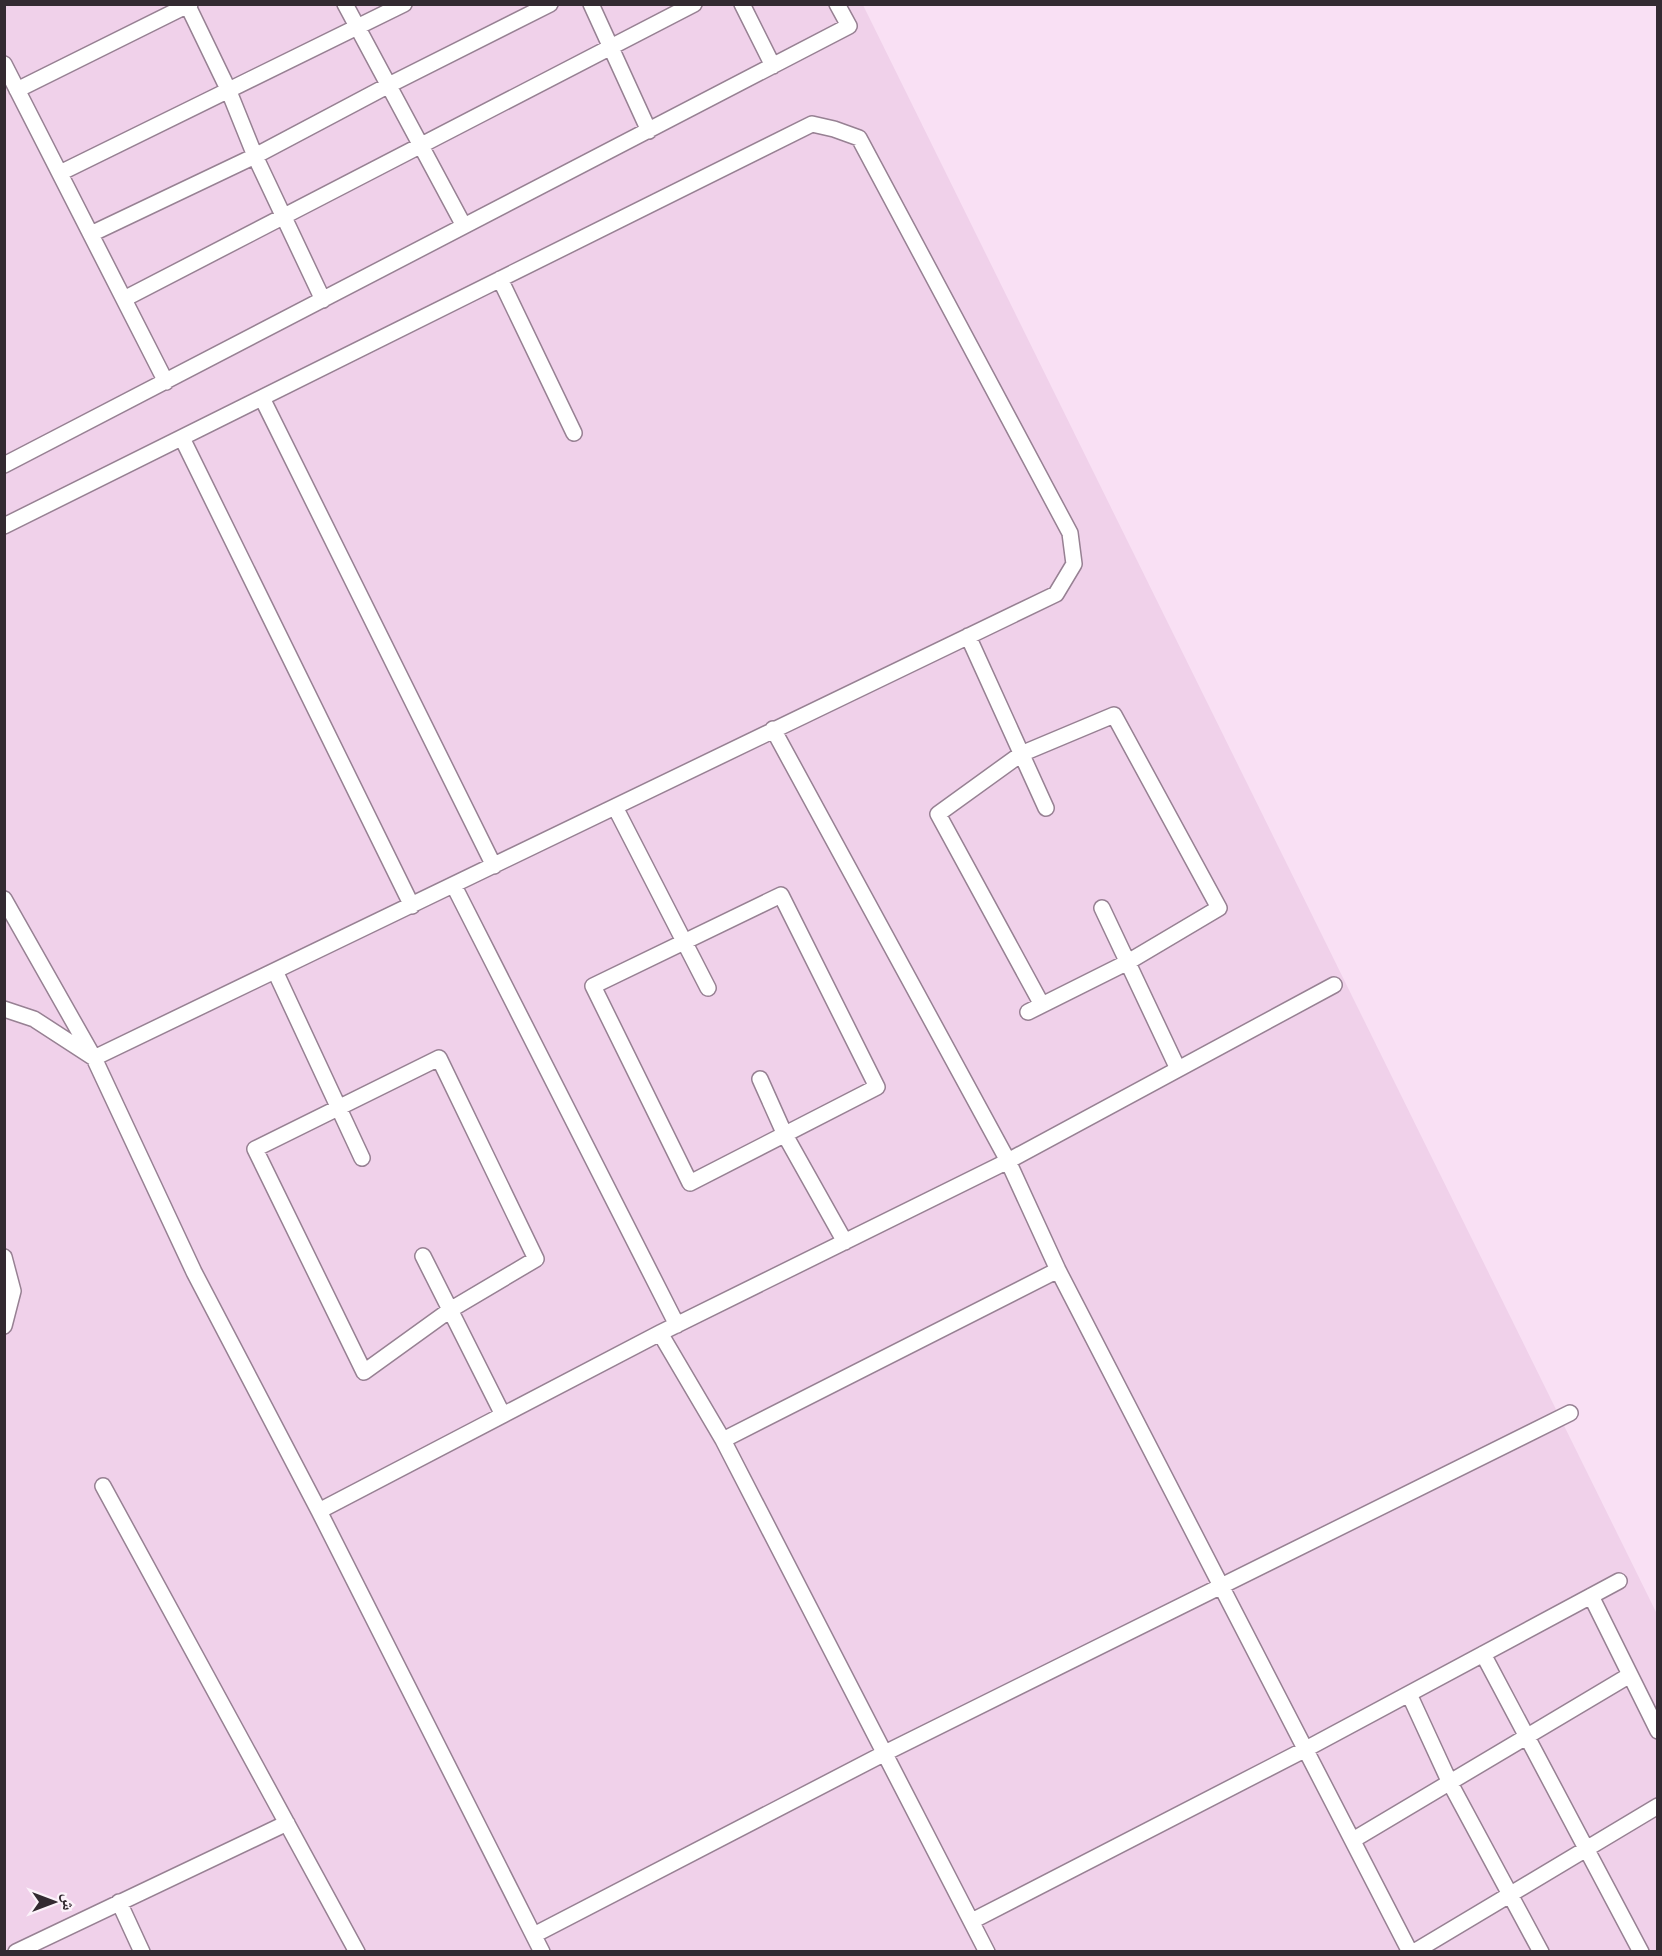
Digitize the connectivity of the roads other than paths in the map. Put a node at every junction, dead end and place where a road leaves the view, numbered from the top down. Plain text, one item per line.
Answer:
1 (345, 4) edge
2 (404, 4) edge
3 (550, 4) edge
4 (591, 4) edge
5 (694, 4) edge
6 (742, 4) edge
7 (837, 4) edge
8 (189, 5) edge
9 (358, 27) junction
10 (611, 48) junction
11 (4, 64) edge
12 (773, 66) junction
13 (389, 85) junction
14 (228, 89) junction
15 (17, 90) junction
16 (649, 131) junction
17 (422, 145) junction
18 (255, 156) junction
19 (60, 173) junction
20 (283, 217) junction
21 (464, 226) junction
22 (91, 234) junction
23 (500, 279) junction
24 (124, 299) junction
25 (323, 300) junction
26 (166, 382) junction
27 (262, 398) junction
28 (574, 433) dead end
29 (182, 438) junction
30 (4, 465) edge
31 (4, 526) edge
32 (968, 636) junction
33 (773, 729) junction
34 (1021, 754) junction
35 (615, 807) junction
36 (1046, 808) dead end
37 (494, 866) junction
38 (454, 886) junction
39 (4, 899) edge
40 (412, 906) junction
41 (1102, 908) dead end
42 (683, 943) junction
43 (1128, 962) junction
44 (275, 971) junction
45 (1334, 985) dead end
46 (708, 988) dead end
47 (1042, 1005) junction
48 (4, 1009) edge
49 (1028, 1012) dead end
50 (94, 1058) junction
51 (1178, 1069) junction
52 (760, 1079) dead end
53 (338, 1106) junction
54 (785, 1135) junction
55 (362, 1158) dead end
56 (1008, 1161) junction
57 (845, 1242) junction
58 (423, 1256) dead end
59 (4, 1257) edge
60 (1058, 1270) junction
61 (450, 1310) junction
62 (677, 1325) junction
63 (4, 1326) edge
64 (660, 1333) junction
65 (1570, 1413) dead end
66 (503, 1415) junction
67 (723, 1440) junction
68 (103, 1486) dead end
69 (320, 1511) junction
70 (1619, 1581) dead end
71 (1221, 1586) junction
72 (1591, 1596) junction
73 (1483, 1654) junction
74 (1630, 1675) junction
75 (1409, 1694) junction
76 (1658, 1731) edge
77 (1526, 1736) junction
78 (1306, 1749) junction
79 (885, 1753) junction
80 (1450, 1783) junction
81 (1658, 1806) edge
82 (287, 1823) junction
83 (1353, 1840) junction
84 (1586, 1848) junction
85 (1511, 1894) junction
86 (119, 1902) junction
87 (972, 1921) junction
88 (534, 1935) junction
89 (16, 1952) edge
90 (142, 1952) edge
91 (357, 1952) edge
92 (542, 1952) edge
93 (987, 1952) edge
94 (1412, 1952) edge
95 (1541, 1952) edge
96 (1641, 1952) edge

1 - 9 lane
2 - 9 lane
3 - 13 lane
4 - 10 lane
5 - 10 lane
6 - 12 lane
7 - 12 lane
8 - 14 lane
8 - 15 lane
9 - 13 lane
9 - 14 lane
10 - 16 lane
10 - 17 lane
11 - 15 lane
12 - 16 lane
13 - 17 lane
13 - 18 lane
14 - 18 lane
14 - 19 lane
15 - 19 lane
16 - 21 lane
17 - 20 lane
17 - 21 lane
18 - 20 lane
18 - 22 lane
19 - 22 lane
20 - 24 lane
20 - 25 lane
21 - 25 lane
22 - 24 lane
23 - 27 lane
23 - 28 lane
23 - 32 lane
24 - 26 lane
25 - 26 lane
26 - 30 lane
27 - 29 lane
27 - 37 lane
29 - 31 lane
29 - 40 lane
32 - 33 lane
32 - 34 lane
33 - 35 lane
33 - 56 lane
34 - 36 lane
34 - 43 lane
34 - 47 lane
35 - 37 lane
35 - 42 lane
37 - 38 lane
38 - 40 lane
38 - 62 lane
39 - 50 lane
40 - 44 lane
41 - 43 lane
42 - 46 lane
42 - 54 lane
42 - 54 lane
43 - 47 lane
43 - 51 lane
44 - 50 lane
44 - 53 lane
45 - 51 lane
47 - 49 lane
48 - 50 lane
50 - 69 lane
51 - 56 lane
52 - 54 lane
53 - 55 lane
53 - 61 lane
53 - 61 lane
54 - 57 lane
56 - 57 lane
56 - 60 lane
57 - 62 lane
58 - 61 lane
59 - 63 lane
60 - 67 lane
60 - 71 lane
61 - 66 lane
62 - 64 lane
64 - 66 lane
64 - 67 lane
65 - 71 lane
66 - 69 lane
67 - 79 lane
68 - 82 lane
69 - 88 lane
70 - 72 lane
71 - 78 lane
71 - 79 lane
72 - 73 lane
72 - 74 lane
73 - 75 lane
73 - 77 lane
74 - 76 lane
74 - 77 lane
75 - 78 lane
75 - 80 lane
77 - 80 lane
77 - 84 lane
78 - 83 lane
78 - 87 lane
79 - 87 lane
79 - 88 lane
80 - 83 lane
80 - 85 lane
81 - 84 lane
82 - 86 lane
82 - 91 lane
83 - 94 lane
84 - 85 lane
84 - 96 lane
85 - 94 lane
85 - 95 lane
86 - 89 lane
86 - 90 lane
87 - 93 lane
88 - 92 lane

